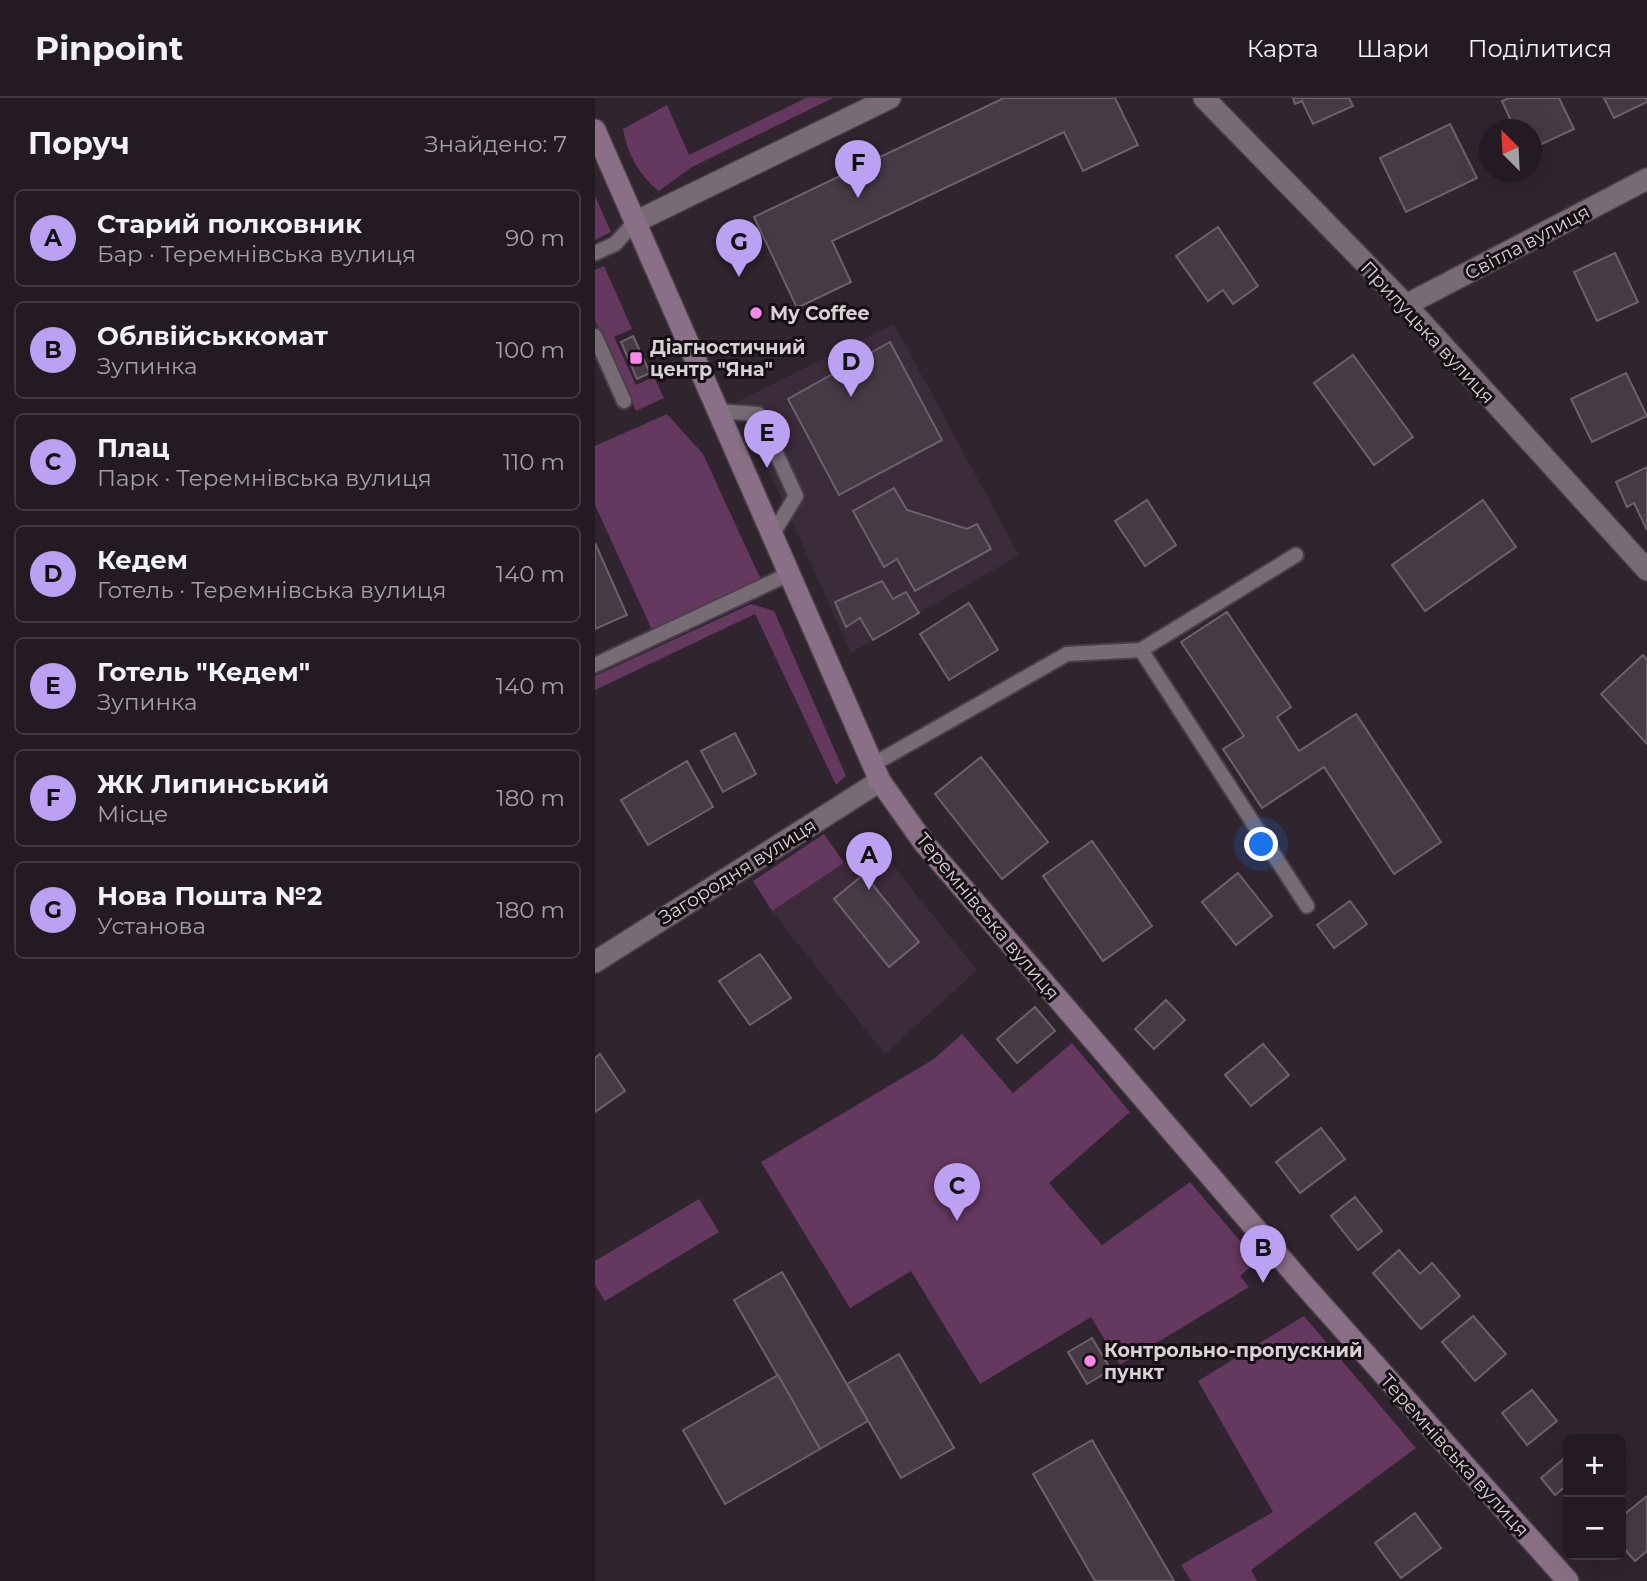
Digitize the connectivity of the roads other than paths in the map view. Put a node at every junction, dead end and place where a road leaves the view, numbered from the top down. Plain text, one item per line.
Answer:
1 (890, 98) edge
2 (1204, 98) edge
3 (595, 130) edge
4 (1647, 179) edge
5 (635, 222) junction
6 (595, 253) edge
7 (1406, 305) junction
8 (595, 336) edge
9 (624, 401) dead end
10 (717, 411) junction
11 (772, 535) junction
12 (1296, 555) dead end
13 (1647, 570) edge
14 (789, 574) junction
15 (1141, 650) junction
16 (595, 665) edge
17 (876, 773) junction
18 (1307, 906) dead end
19 (595, 962) edge
20 (1567, 1581) edge

1 - 5 street
2 - 7 street, Прилуцька вулиця
3 - 5 street, Теремнівська вулиця
4 - 7 street, Світла вулиця
5 - 6 lane
5 - 10 street, Теремнівська вулиця
7 - 13 street, Прилуцька вулиця
8 - 9 lane
10 - 11 street, Теремнівська вулиця
10 - 11 lane
11 - 14 street, Теремнівська вулиця
12 - 15 lane
14 - 16 lane
14 - 17 street, Теремнівська вулиця
15 - 17 lane
15 - 18 lane
17 - 19 street, Загородня вулиця
17 - 20 street, Теремнівська вулиця

